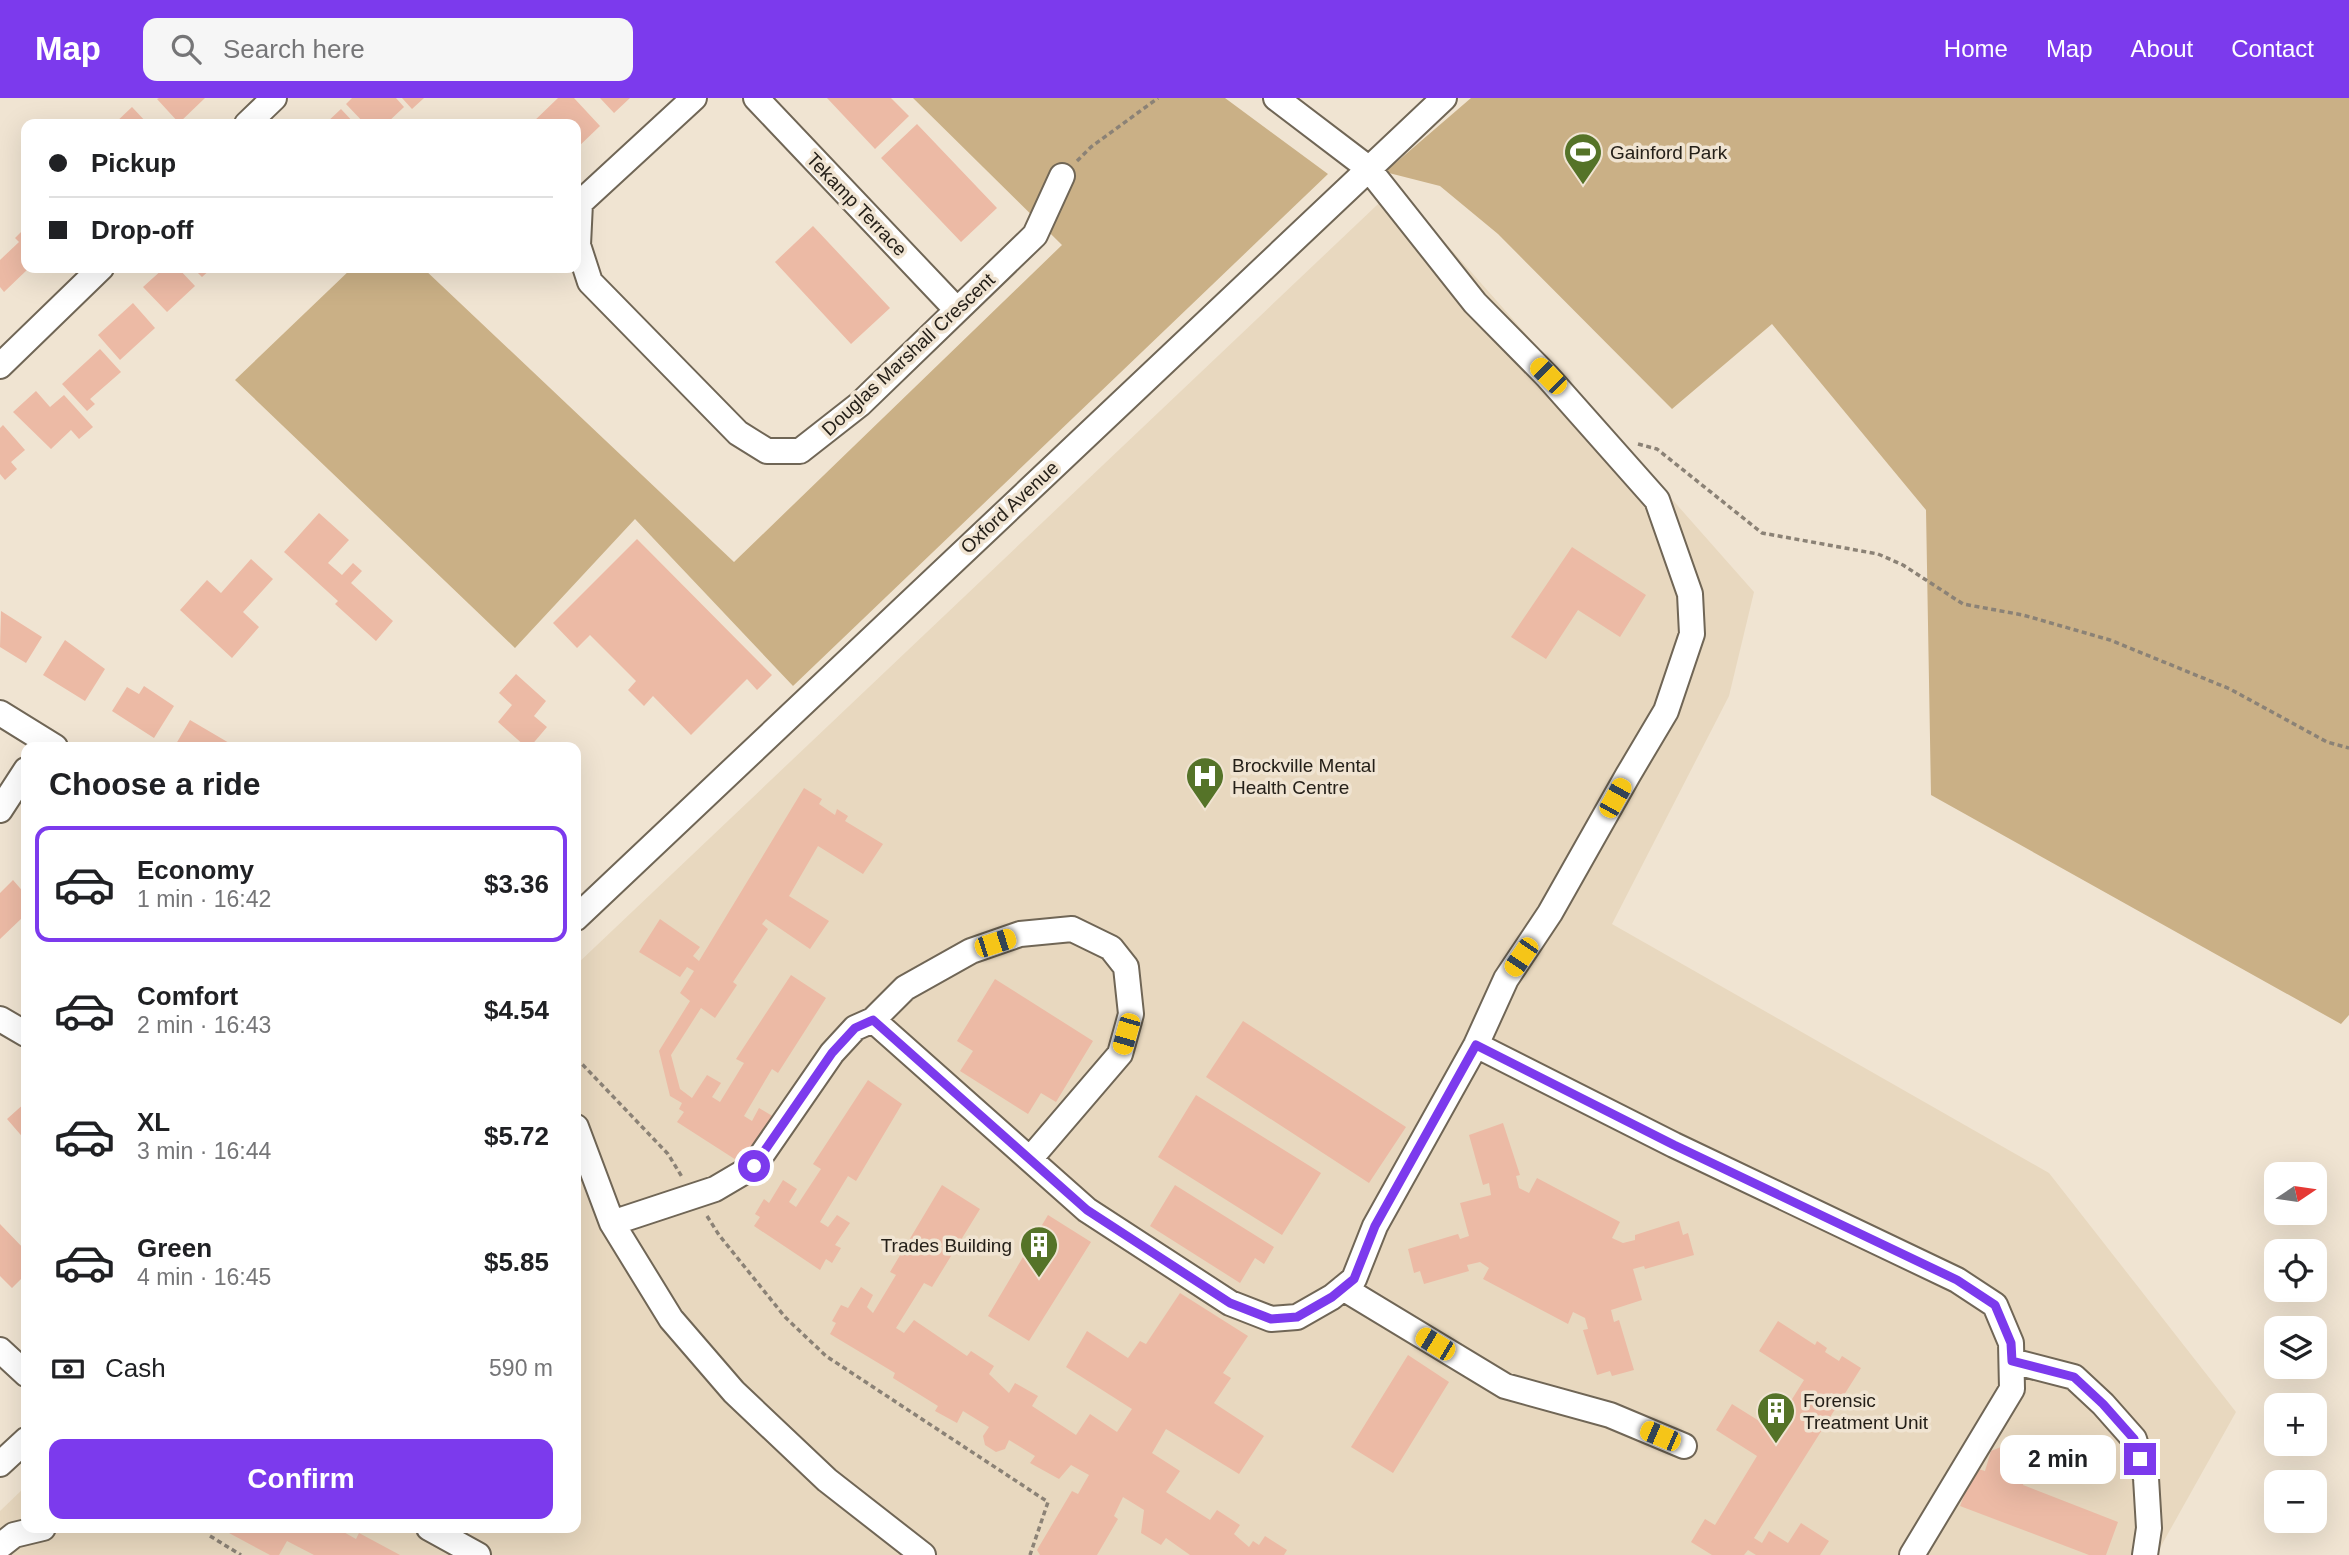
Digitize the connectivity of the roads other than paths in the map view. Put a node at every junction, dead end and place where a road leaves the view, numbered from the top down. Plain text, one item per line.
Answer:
1 (274, 98) edge
2 (694, 98) edge
3 (756, 98) edge
4 (1276, 98) edge
5 (1444, 98) edge
6 (252, 119) edge
7 (1368, 168) junction
8 (1062, 176) road end
9 (581, 202) edge
10 (581, 254) edge
11 (95, 273) edge
12 (957, 310) junction
13 (0, 366) edge
14 (0, 713) edge
15 (42, 742) edge
16 (21, 778) edge
17 (0, 810) edge
18 (581, 913) edge
19 (0, 1019) edge
20 (873, 1020) junction
21 (21, 1031) edge
22 (1476, 1045) junction
23 (581, 1140) edge
24 (1030, 1160) junction
25 (612, 1223) junction
26 (1343, 1288) junction
27 (0, 1350) edge
28 (2012, 1361) junction
29 (21, 1369) edge
30 (21, 1445) edge
31 (1684, 1446) dead end
32 (0, 1464) edge
33 (438, 1533) edge
34 (478, 1555) edge
35 (923, 1555) edge
36 (1912, 1555) edge
37 (2145, 1555) edge

1 - 6 street
2 - 9 street, Douglas Marshall Crescent
3 - 12 street, Tekamp Terrace
4 - 7 street
5 - 7 street, Oxford Avenue
7 - 18 street, Oxford Avenue
7 - 22 street
8 - 12 street, Douglas Marshall Crescent
10 - 12 street, Douglas Marshall Crescent
11 - 13 street
14 - 15 street
16 - 17 street
19 - 21 street
20 - 24 street
20 - 24 street
20 - 25 street
22 - 26 street
22 - 28 street
23 - 25 street
24 - 26 street
25 - 35 street
26 - 31 street
27 - 29 street
28 - 36 street
28 - 37 street
30 - 32 street
33 - 34 street

